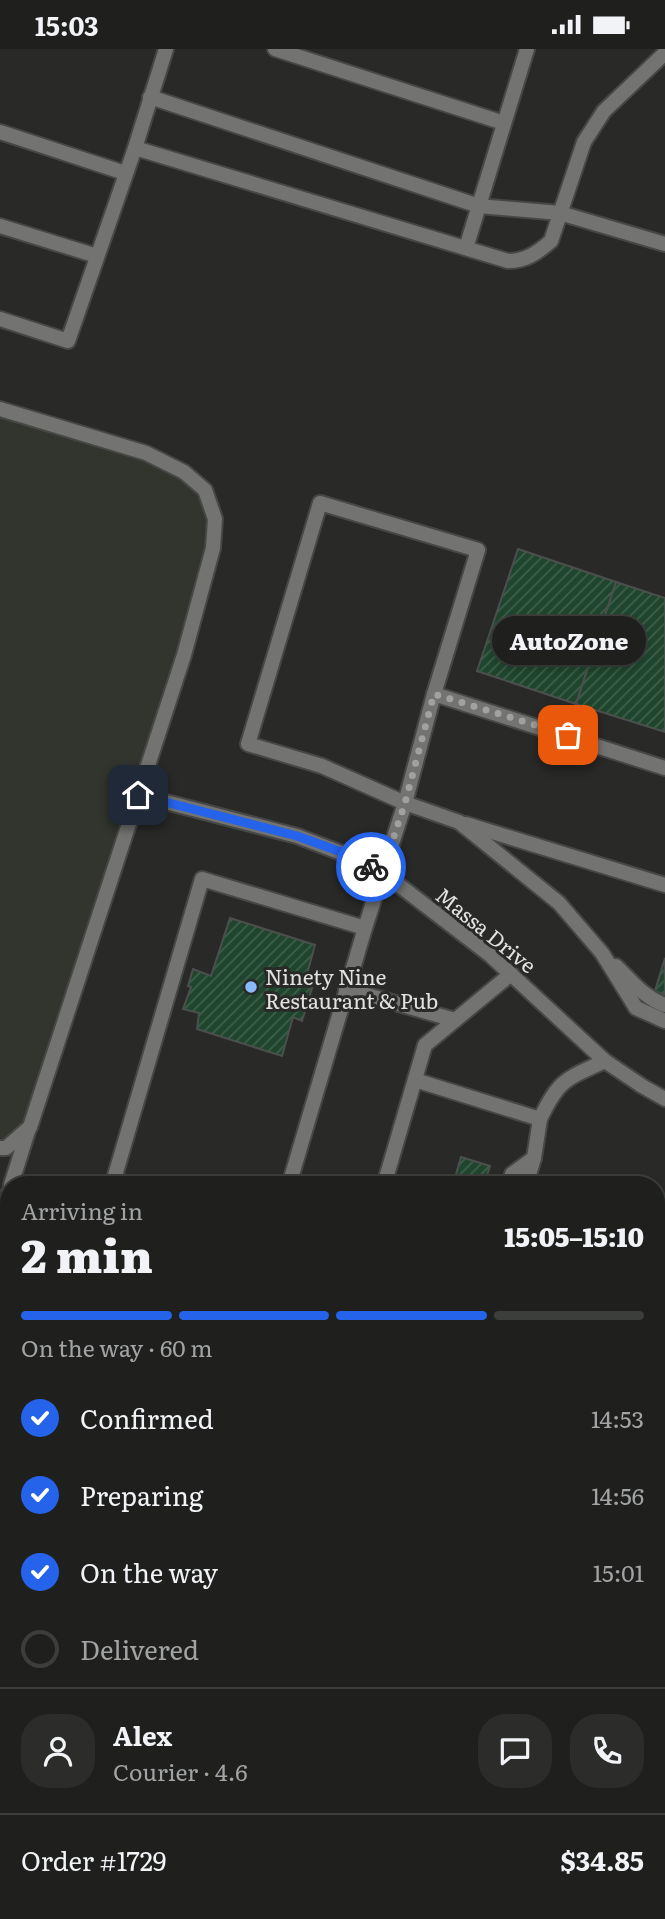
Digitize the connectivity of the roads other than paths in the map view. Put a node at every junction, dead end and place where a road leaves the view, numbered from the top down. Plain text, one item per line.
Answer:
1 (166, 49) edge
2 (275, 49) edge
3 (527, 49) edge
4 (665, 53) edge
5 (150, 97) junction
6 (505, 123) junction
7 (0, 132) edge
8 (135, 148) junction
9 (125, 173) junction
10 (479, 206) junction
11 (560, 213) junction
12 (0, 226) edge
13 (665, 244) edge
14 (466, 248) junction
15 (97, 257) junction
16 (0, 319) edge
17 (0, 409) edge
18 (434, 694) junction
19 (665, 768) edge
20 (138, 795) junction
21 (405, 803) junction
22 (459, 822) junction
23 (382, 872) junction
24 (665, 885) edge
25 (365, 928) junction
26 (602, 953) junction
27 (511, 974) junction
28 (346, 989) junction
29 (665, 1005) edge
30 (455, 1020) junction
31 (665, 1021) edge
32 (605, 1061) junction
33 (415, 1080) junction
34 (665, 1099) edge
35 (540, 1119) junction
36 (30, 1127) junction
37 (0, 1147) edge
38 (534, 1158) junction
39 (14, 1176) edge
40 (115, 1176) edge
41 (292, 1176) edge
42 (387, 1176) edge
43 (511, 1176) edge
44 (529, 1176) edge

1 - 5 street
2 - 6 street
3 - 6 street
4 - 11 street
5 - 8 street
5 - 10 street
6 - 10 street
7 - 9 street
8 - 9 street
8 - 14 street
9 - 15 street
10 - 11 street
10 - 14 street
11 - 13 street
11 - 14 street
12 - 15 street
15 - 16 street
17 - 20 street
18 - 19 street
18 - 21 street
18 - 21 street
20 - 23 street, Massa Drive
20 - 36 street
21 - 22 street
21 - 23 street
22 - 24 street
22 - 26 street
23 - 25 street
23 - 27 street, Massa Drive
25 - 28 street
25 - 40 street
26 - 29 street
26 - 31 street
27 - 30 street
27 - 32 street, Massa Drive
28 - 30 street
28 - 41 street
30 - 33 street
32 - 34 street, Massa Drive
32 - 35 street
33 - 35 street
33 - 42 street
35 - 38 street
36 - 37 street
36 - 39 street
38 - 43 street
38 - 44 street

